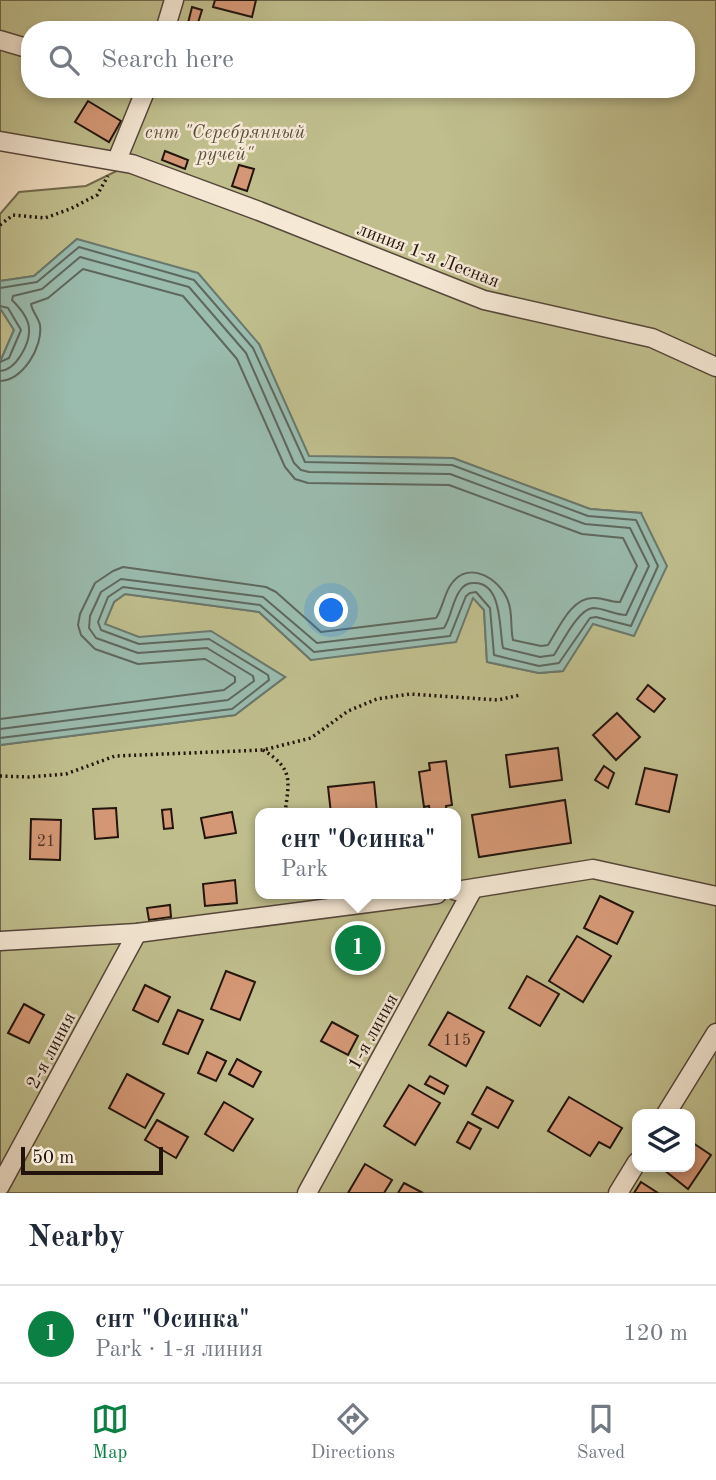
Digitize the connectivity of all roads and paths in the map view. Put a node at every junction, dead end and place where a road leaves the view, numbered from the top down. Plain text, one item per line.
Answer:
1 (174, 0) edge
2 (168, 21) edge
3 (0, 40) edge
4 (21, 46) edge
5 (143, 98) edge
6 (0, 141) edge
7 (124, 162) junction
8 (0, 225) edge
9 (716, 367) edge
10 (520, 695) dead end
11 (263, 750) junction
12 (0, 775) edge
13 (286, 808) edge
14 (465, 890) edge
15 (716, 896) edge
16 (399, 899) edge
17 (460, 899) edge
18 (137, 933) junction
19 (0, 941) edge
20 (716, 1033) edge
21 (669, 1109) edge
22 (632, 1170) edge
23 (0, 1186) edge
24 (307, 1193) edge
25 (618, 1193) edge

1 - 2 street
3 - 4 street
5 - 7 street
6 - 7 street, линия 1-я Лесная
7 - 8 path
7 - 9 street, линия 1-я Лесная
10 - 11 path
11 - 12 path
11 - 13 path
14 - 15 street
16 - 18 street
17 - 24 street, 1-я линия
18 - 19 street
18 - 23 street, 2-я линия
20 - 21 street
22 - 25 street

